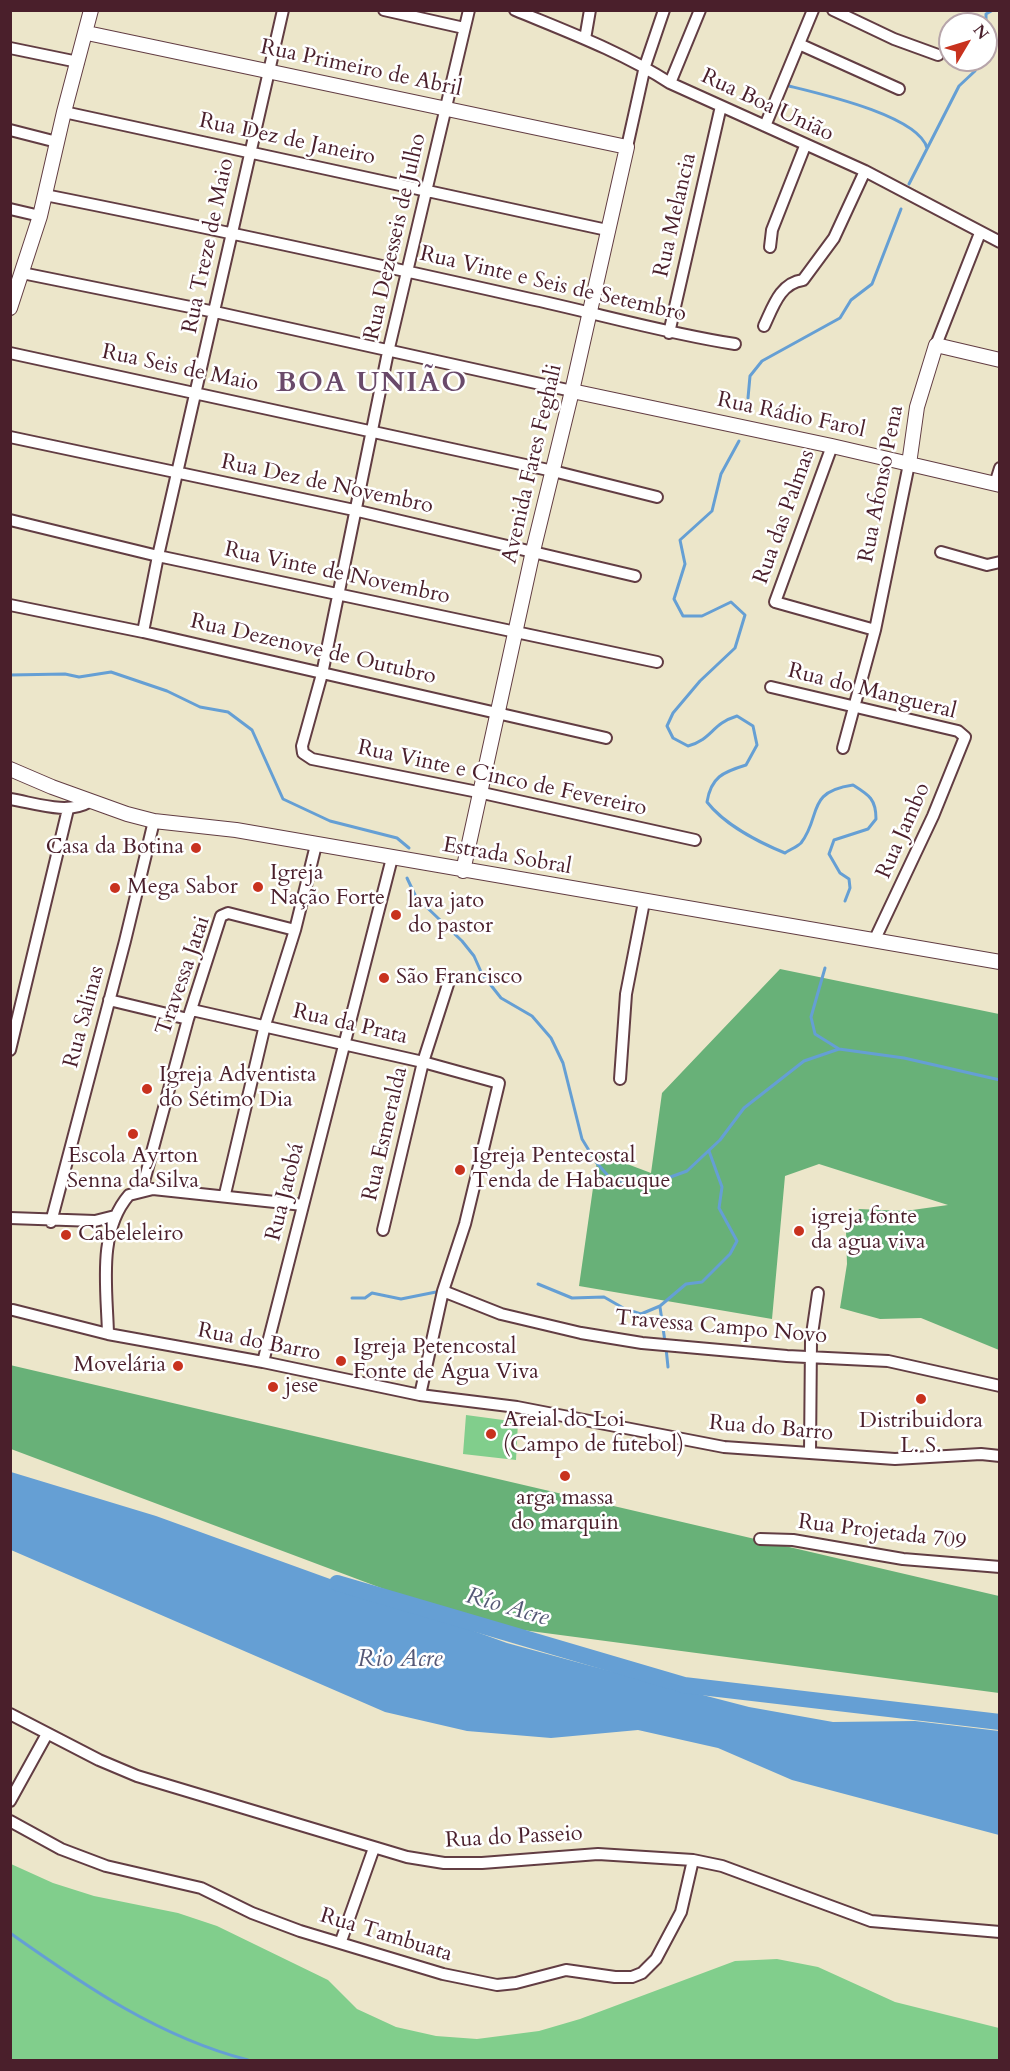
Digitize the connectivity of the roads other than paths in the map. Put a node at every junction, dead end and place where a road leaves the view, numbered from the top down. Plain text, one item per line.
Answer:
1 (91, 10) edge
2 (283, 10) edge
3 (384, 10) edge
4 (469, 10) edge
5 (515, 10) edge
6 (590, 10) edge
7 (664, 10) edge
8 (700, 10) edge
9 (813, 10) edge
10 (833, 10) edge
11 (464, 28) junction
12 (87, 33) junction
13 (585, 39) junction
14 (799, 44) junction
15 (10, 48) edge
16 (938, 55) dead end
17 (78, 62) junction
18 (645, 66) junction
19 (270, 71) junction
20 (670, 83) junction
21 (899, 89) dead end
22 (720, 106) junction
23 (446, 110) junction
24 (64, 112) junction
25 (765, 126) junction
26 (10, 130) edge
27 (57, 142) junction
28 (805, 146) junction
29 (627, 147) junction
30 (250, 152) junction
31 (865, 171) junction
32 (427, 192) junction
33 (45, 195) junction
34 (10, 209) edge
35 (40, 216) junction
36 (607, 230) junction
37 (232, 232) junction
38 (980, 233) junction
39 (999, 242) edge
40 (770, 247) dead end
41 (407, 272) junction
42 (22, 273) junction
43 (10, 308) edge
44 (215, 312) junction
45 (590, 312) junction
46 (764, 326) dead end
47 (669, 333) junction
48 (735, 344) dead end
49 (936, 345) junction
50 (388, 352) junction
51 (10, 353) edge
52 (999, 360) edge
53 (572, 391) junction
54 (197, 392) junction
55 (374, 432) junction
56 (10, 437) edge
57 (832, 446) junction
58 (909, 464) junction
59 (999, 468) edge
60 (553, 471) junction
61 (178, 473) junction
62 (997, 484) edge
63 (657, 497) dead end
64 (354, 510) junction
65 (10, 520) edge
66 (532, 551) junction
67 (941, 552) dead end
68 (158, 556) junction
69 (999, 562) edge
70 (635, 576) dead end
71 (337, 593) junction
72 (10, 605) edge
73 (875, 630) junction
74 (143, 632) junction
75 (516, 633) junction
76 (657, 662) dead end
77 (322, 674) junction
78 (771, 687) dead end
79 (852, 707) junction
80 (499, 711) junction
81 (964, 736) joint
82 (606, 738) dead end
83 (843, 748) dead end
84 (303, 753) joint
85 (10, 769) edge
86 (478, 792) junction
87 (10, 799) edge
88 (89, 802) junction
89 (68, 808) junction
90 (154, 821) junction
91 (695, 840) dead end
92 (316, 845) junction
93 (392, 858) junction
94 (463, 871) junction
95 (644, 903) junction
96 (295, 930) junction
97 (874, 941) junction
98 (999, 962) edge
99 (450, 978) dead end
100 (109, 1000) junction
101 (190, 1015) junction
102 (265, 1025) junction
103 (344, 1044) junction
104 (10, 1050) edge
105 (423, 1062) junction
106 (620, 1078) dead end
107 (142, 1189) junction
108 (225, 1194) junction
109 (303, 1204) junction
110 (117, 1211) junction
111 (10, 1218) edge
112 (51, 1222) junction
113 (383, 1230) dead end
114 (443, 1291) junction
115 (818, 1293) dead end
116 (13, 1310) dead end
117 (108, 1335) junction
118 (811, 1358) junction
119 (263, 1362) junction
120 (999, 1386) edge
121 (420, 1395) junction
122 (810, 1453) junction
123 (999, 1455) edge
124 (760, 1539) dead end
125 (999, 1566) edge
126 (10, 1713) edge
127 (47, 1734) junction
128 (10, 1801) edge
129 (10, 1821) edge
130 (374, 1848) junction
131 (693, 1860) junction
132 (999, 1932) edge
133 (341, 1941) junction

1 - 12 street
2 - 19 street, Rua Treze de Maio
3 - 11 street
4 - 11 street, Rua Dezesseis de Julho
5 - 13 street, Rua Boa União
6 - 13 street
7 - 18 street, Avenida Fares Feghali
8 - 20 street
9 - 14 street
10 - 16 street
11 - 23 street, Rua Dezesseis de Julho
12 - 17 street
12 - 19 street, Rua Primeiro de Abril
13 - 18 street, Rua Boa União
14 - 21 street
14 - 25 street
15 - 17 street
17 - 24 street
18 - 20 street, Rua Boa União
18 - 29 street, Avenida Fares Feghali
19 - 23 street, Rua Primeiro de Abril
19 - 30 street, Rua Treze de Maio
20 - 22 street, Rua Boa União
22 - 25 street, Rua Boa União
22 - 47 street, Rua Melancia
23 - 29 street, Rua Primeiro de Abril
23 - 32 street, Rua Dezesseis de Julho
24 - 27 street
24 - 30 street, Rua Dez de Janeiro
25 - 28 street, Rua Boa União
26 - 27 street
27 - 33 street
28 - 31 street, Rua Boa União
28 - 40 street
29 - 36 street, Avenida Fares Feghali
30 - 32 street, Rua Dez de Janeiro
30 - 37 street, Rua Treze de Maio
31 - 38 street, Rua Boa União
31 - 46 street
32 - 36 street, Rua Dez de Janeiro
32 - 41 street, Rua Dezesseis de Julho
33 - 35 street
33 - 37 street, Rua Vinte e Seis de Setembro
34 - 35 street
35 - 42 street
36 - 45 street, Avenida Fares Feghali
37 - 41 street, Rua Vinte e Seis de Setembro
37 - 44 street, Rua Treze de Maio
38 - 39 street, Rua Boa União
38 - 49 street, Rua Afonso Pena
41 - 45 street, Rua Vinte e Seis de Setembro
41 - 50 street, Rua Dezesseis de Julho
42 - 43 street
42 - 44 street
44 - 50 street
44 - 54 street, Rua Treze de Maio
45 - 47 street, Rua Vinte e Seis de Setembro
45 - 53 street, Avenida Fares Feghali
47 - 48 street, Rua Vinte e Seis de Setembro
49 - 52 street
49 - 58 street, Rua Afonso Pena
50 - 53 street
50 - 55 street, Rua Dezesseis de Julho
51 - 54 street, Rua Seis de Maio
53 - 57 street, Rua Rádio Farol
53 - 60 street, Avenida Fares Feghali
54 - 55 street, Rua Seis de Maio
54 - 61 street, Rua Treze de Maio
55 - 60 street, Rua Seis de Maio
55 - 64 street, Rua Dezesseis de Julho
56 - 61 street, Rua Dez de Novembro
57 - 58 street, Rua Rádio Farol
57 - 73 street, Rua das Palmas
58 - 62 street, Rua Rádio Farol
58 - 73 street, Rua Afonso Pena
59 - 62 street
60 - 63 street, Rua Seis de Maio
60 - 66 street, Avenida Fares Feghali
61 - 64 street, Rua Dez de Novembro
61 - 68 street, Rua Treze de Maio
64 - 66 street, Rua Dez de Novembro
64 - 71 street, Rua Dezesseis de Julho
65 - 68 street, Rua Vinte de Novembro
66 - 70 street, Rua Dez de Novembro
66 - 75 street, Avenida Fares Feghali
67 - 69 street
68 - 71 street, Rua Vinte de Novembro
68 - 74 street, Rua Treze de Maio
71 - 75 street, Rua Vinte de Novembro
71 - 77 street, Rua Dezesseis de Julho
72 - 74 street, Rua Dezenove de Outubro
73 - 79 street, Rua Afonso Pena
74 - 77 street, Rua Dezenove de Outubro
75 - 76 street, Rua Vinte de Novembro
75 - 80 street, Avenida Fares Feghali
77 - 80 street, Rua Dezenove de Outubro
77 - 84 street, Rua Dezesseis de Julho
78 - 79 street, Rua do Mangueral
79 - 81 street, Rua do Mangueral
79 - 83 street, Rua Afonso Pena
80 - 82 street, Rua Dezenove de Outubro
80 - 86 street, Avenida Fares Feghali
81 - 97 street, Rua Jambo
84 - 86 street, Rua Vinte e Cinco de Fevereiro
85 - 88 street, Estrada Sobral
86 - 91 street, Rua Vinte e Cinco de Fevereiro
86 - 94 street, Avenida Fares Feghali
87 - 89 street
88 - 89 street
88 - 90 street, Estrada Sobral
89 - 104 street
90 - 92 street, Estrada Sobral
90 - 100 street, Rua Salinas
92 - 93 street, Estrada Sobral
92 - 96 street
93 - 94 street, Estrada Sobral
93 - 103 street, Rua Jatobá
94 - 95 street, Estrada Sobral
95 - 97 street, Estrada Sobral
95 - 106 street
96 - 101 street, Travessa Jatai
96 - 102 street
97 - 98 street, Estrada Sobral
99 - 105 street, Rua Esmeralda
100 - 101 street, Rua da Prata
100 - 112 street, Rua Salinas
101 - 102 street, Rua da Prata
101 - 107 street, Travessa Jatai
102 - 103 street, Rua da Prata
102 - 108 street
103 - 105 street, Rua da Prata
103 - 109 street, Rua Jatobá
105 - 113 street, Rua Esmeralda
105 - 114 street, Rua da Prata
107 - 108 street
107 - 110 street
108 - 109 street
109 - 119 street, Rua Jatobá
110 - 112 street
110 - 117 street
111 - 112 street
114 - 118 street, Travessa Campo Novo
114 - 121 street
115 - 118 street
116 - 117 street, Rua do Barro
117 - 119 street, Rua do Barro
118 - 120 street, Travessa Campo Novo
118 - 122 street
119 - 121 street, Rua do Barro
121 - 122 street, Rua do Barro
122 - 123 street, Rua do Barro
124 - 125 street, Rua Projetada 709
126 - 127 street, Rua do Passeio
127 - 128 street
127 - 130 street, Rua do Passeio
129 - 133 street, Rua Tambuata
130 - 131 street, Rua do Passeio
130 - 133 street
131 - 132 street, Rua do Passeio
131 - 133 street, Rua Tambuata

